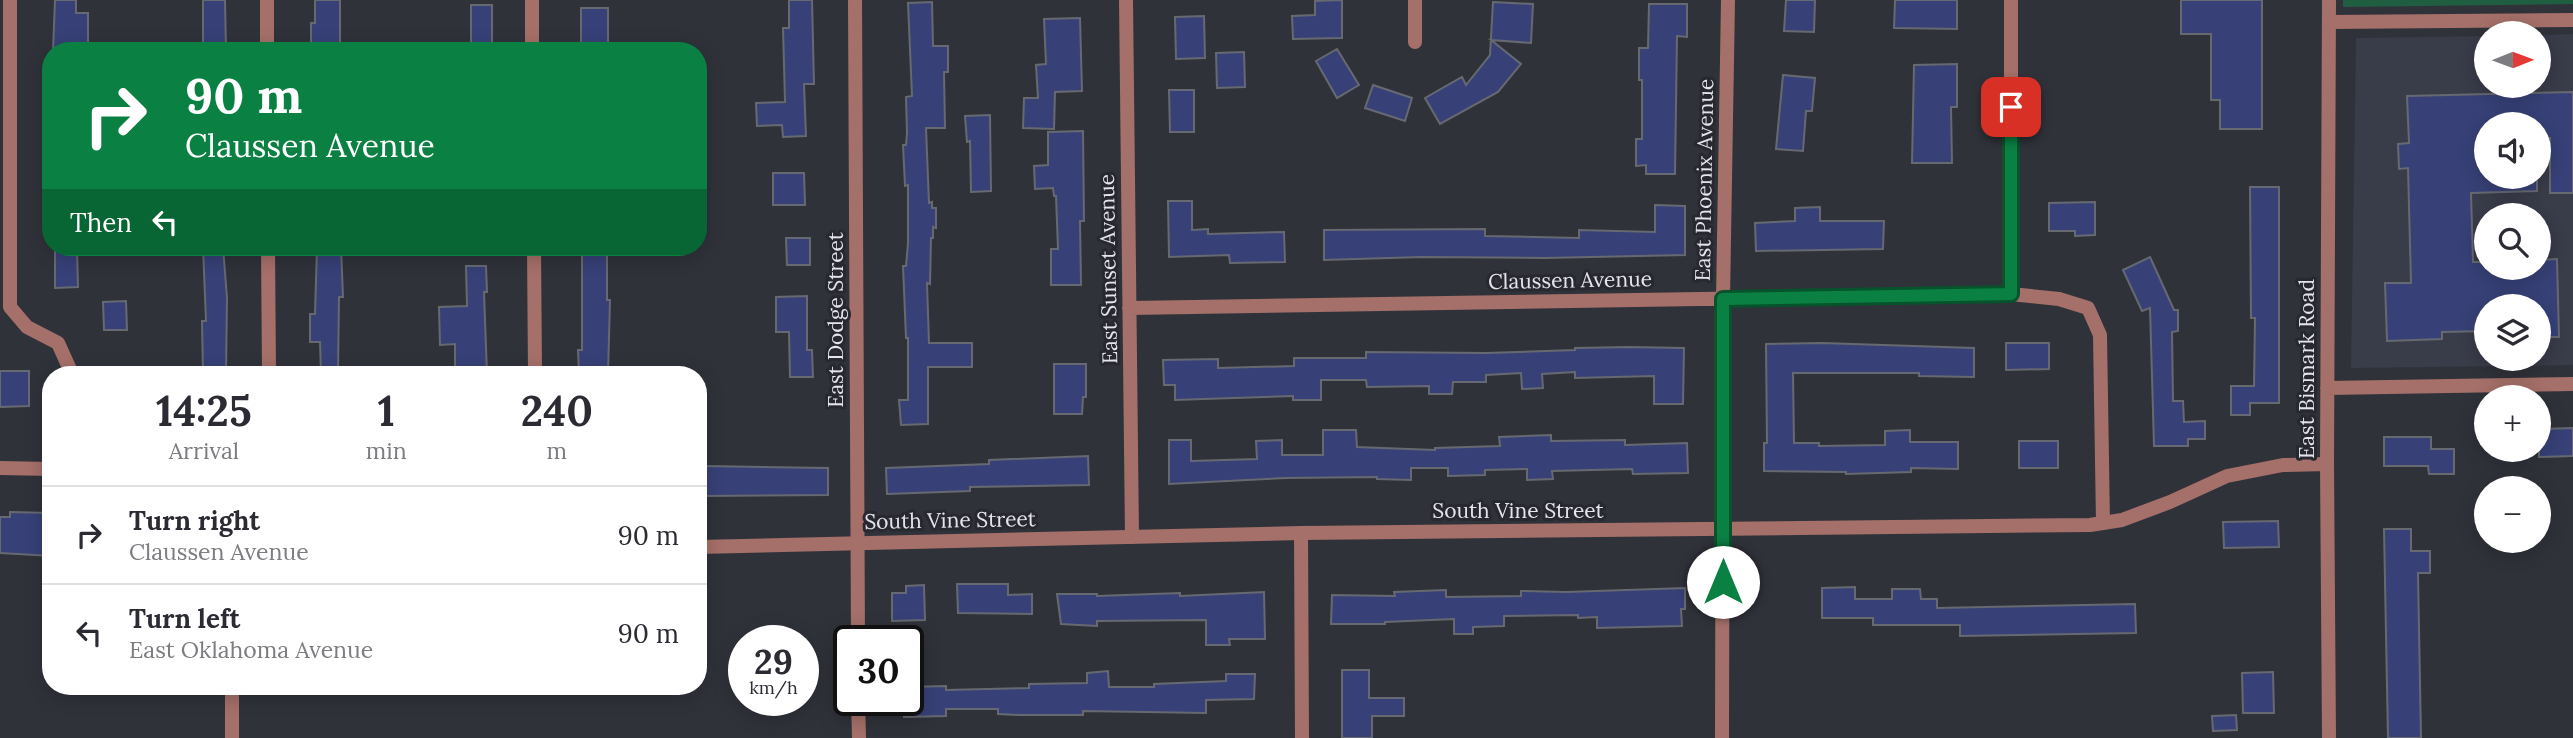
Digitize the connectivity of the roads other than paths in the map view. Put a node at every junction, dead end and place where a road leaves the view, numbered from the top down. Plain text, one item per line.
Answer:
1 (10, 0) edge
2 (267, 0) edge
3 (532, 0) edge
4 (855, 0) edge
5 (1126, 0) edge
6 (1415, 0) edge
7 (1728, 0) edge
8 (2011, 0) edge
9 (2329, 0) edge
10 (2573, 20) edge
11 (2329, 22) junction
12 (267, 42) edge
13 (532, 42) edge
14 (1415, 42) dead end
15 (268, 256) edge
16 (534, 256) edge
17 (2011, 294) junction
18 (1723, 299) junction
19 (1129, 308) junction
20 (68, 366) edge
21 (269, 366) edge
22 (535, 366) edge
23 (2573, 384) edge
24 (2327, 387) junction
25 (2327, 464) junction
26 (0, 468) edge
27 (42, 469) edge
28 (2103, 523) junction
29 (1723, 530) junction
30 (1301, 533) junction
31 (1132, 537) junction
32 (857, 544) junction
33 (707, 547) edge
34 (858, 625) edge
35 (232, 695) edge
36 (858, 716) edge
37 (232, 738) edge
38 (859, 738) edge
39 (1302, 738) edge
40 (1722, 738) edge
41 (2329, 738) edge

1 - 20 street
2 - 12 street
3 - 13 street
4 - 32 street, East Dodge Street
5 - 19 street, East Sunset Avenue
6 - 14 street
7 - 18 street, East Phoenix Avenue
8 - 17 street
9 - 11 street, East Bismark Road
10 - 11 street
11 - 24 street, East Bismark Road
15 - 21 street
16 - 22 street
17 - 18 street, Claussen Avenue
17 - 28 street, Claussen Avenue
18 - 19 street, Claussen Avenue
18 - 29 street, East Phoenix Avenue
19 - 31 street, East Sunset Avenue
23 - 24 street
24 - 25 street, East Bismark Road
25 - 28 street, South Vine Street
25 - 41 street, East Bismark Road
26 - 27 street
28 - 29 street, South Vine Street
29 - 30 street, South Vine Street
29 - 40 street, East Phoenix Avenue
30 - 31 street, South Vine Street
30 - 39 street
31 - 32 street, South Vine Street
32 - 33 street, South Vine Street
32 - 34 street, East Dodge Street
35 - 37 street
36 - 38 street

